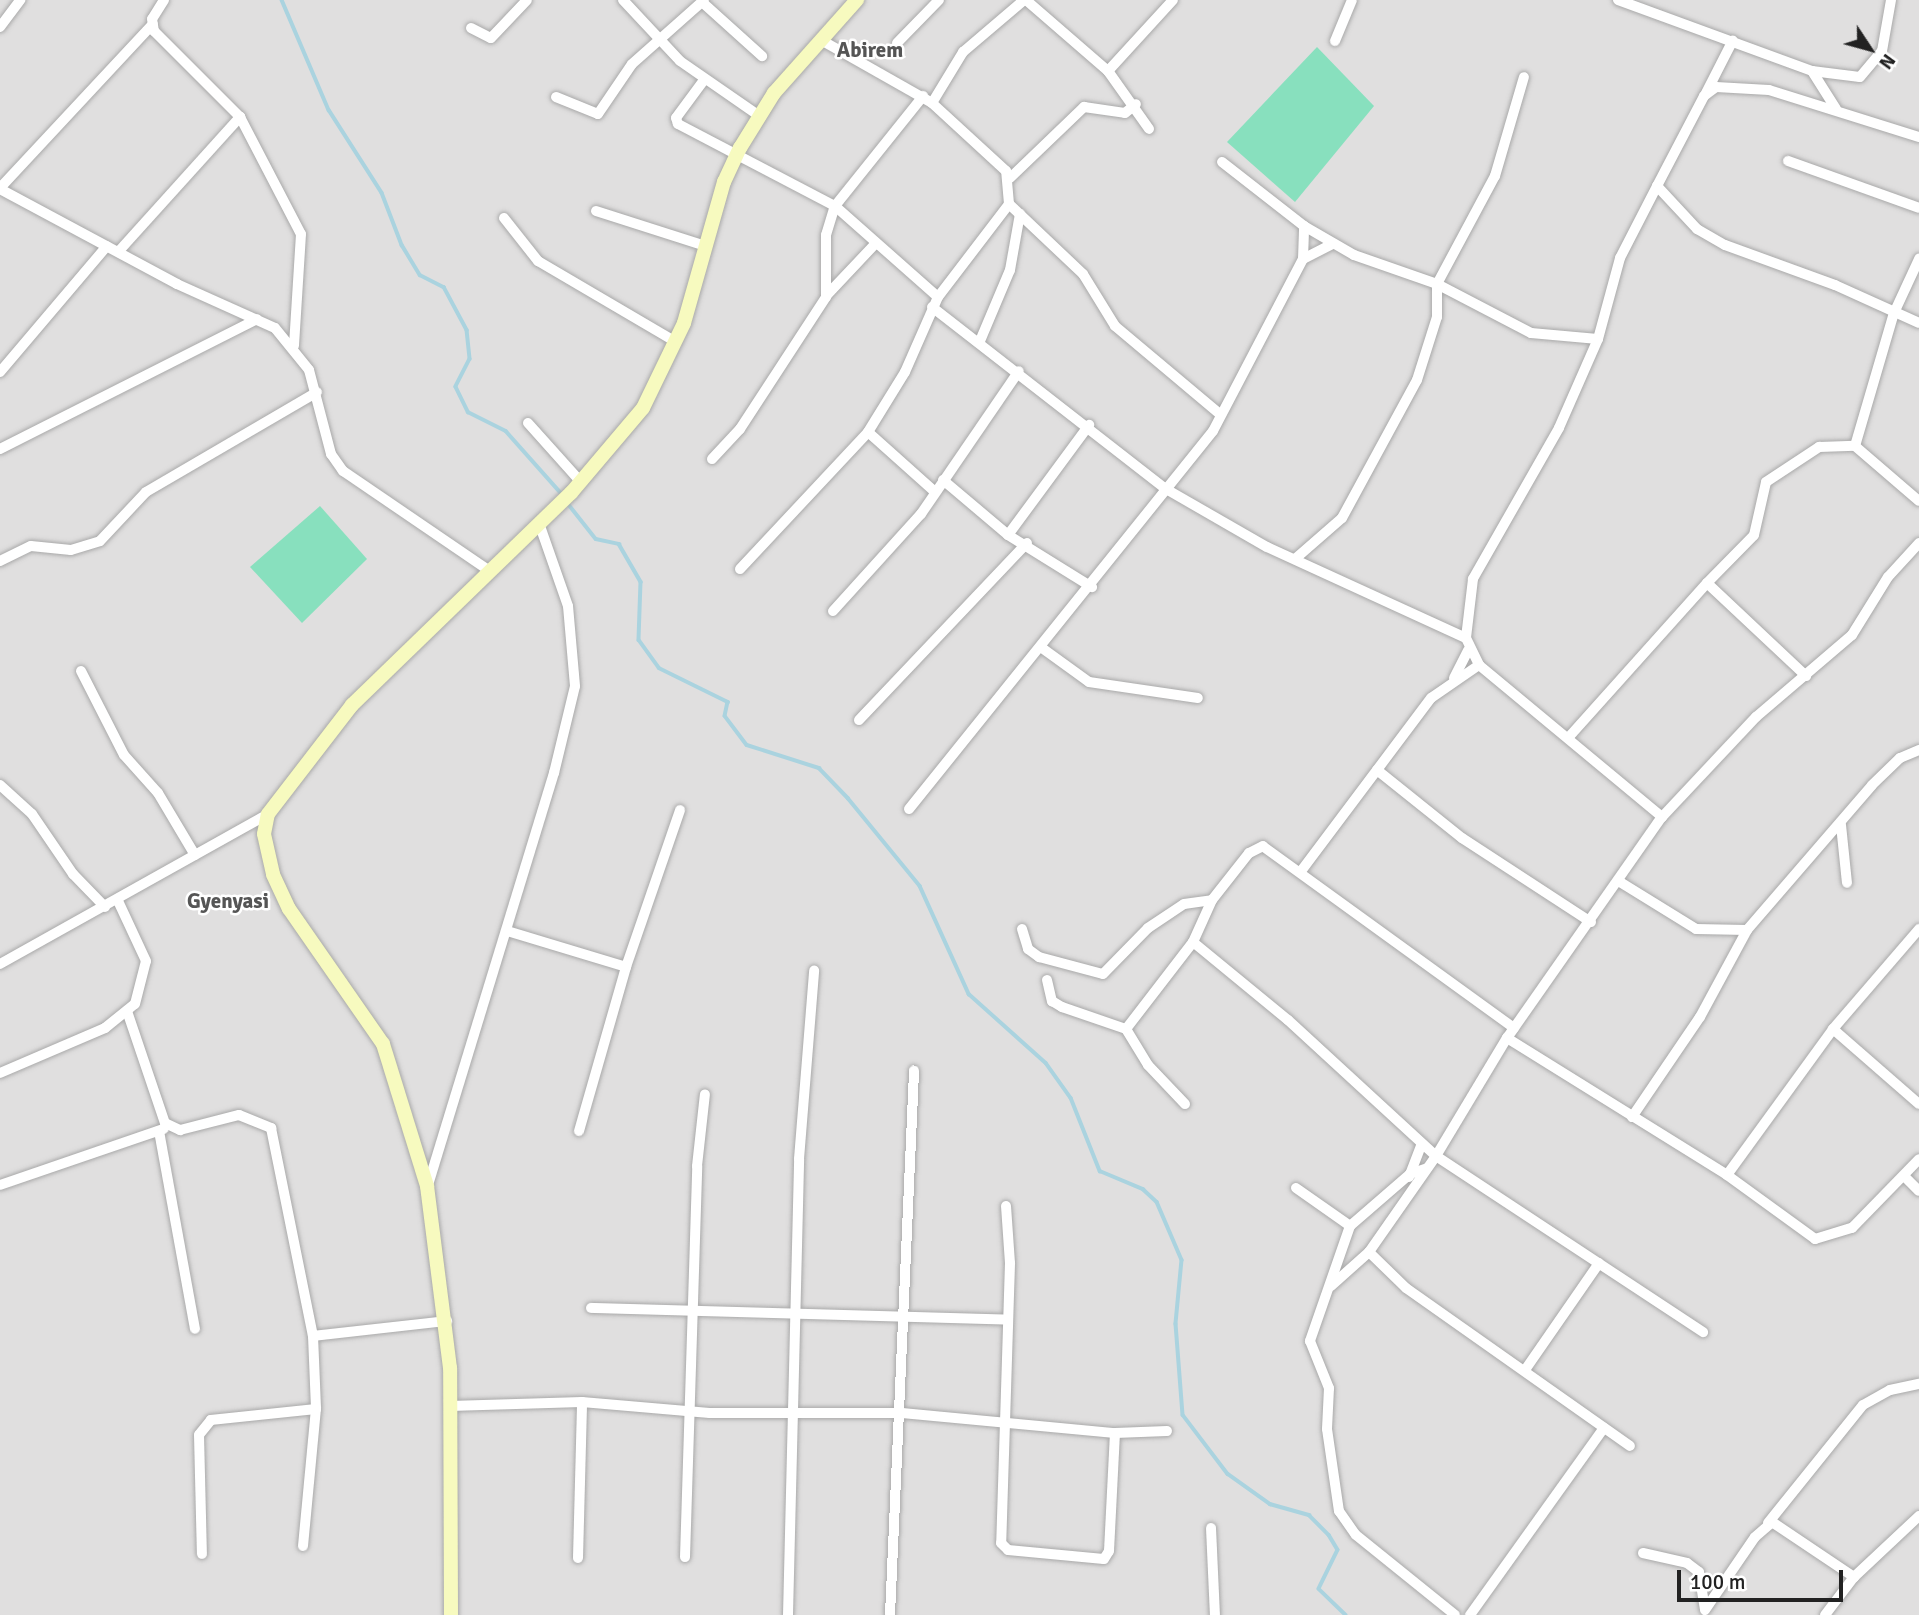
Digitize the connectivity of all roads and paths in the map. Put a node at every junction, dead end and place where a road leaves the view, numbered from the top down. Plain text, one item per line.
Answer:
1 (20, 0) edge
2 (164, 0) edge
3 (527, 0) edge
4 (624, 0) edge
5 (857, 0) edge
6 (939, 0) edge
7 (1025, 0) edge
8 (1173, 0) edge
9 (1352, 0) edge
10 (1618, 0) edge
11 (1891, 0) edge
12 (703, 1) edge
13 (153, 24) junction
14 (0, 27) edge
15 (471, 27) dead end
16 (821, 40) junction
17 (1733, 40) junction
18 (658, 41) junction
19 (1335, 41) dead end
20 (897, 43) dead end
21 (762, 56) dead end
22 (1108, 71) junction
23 (1812, 71) junction
24 (1524, 77) dead end
25 (704, 80) junction
26 (1704, 96) junction
27 (556, 97) dead end
28 (928, 99) junction
29 (1136, 104) junction
30 (1836, 109) junction
31 (758, 115) junction
32 (240, 117) junction
33 (1149, 129) dead end
34 (1919, 137) edge
35 (735, 158) junction
36 (1788, 161) dead end
37 (1223, 162) dead end
38 (1010, 178) junction
39 (1657, 186) junction
40 (0, 189) edge
41 (1009, 204) junction
42 (835, 206) junction
43 (1919, 208) edge
44 (596, 211) dead end
45 (1020, 214) junction
46 (504, 218) dead end
47 (1304, 226) junction
48 (1333, 244) junction
49 (874, 245) junction
50 (107, 246) junction
51 (706, 246) junction
52 (119, 251) junction
53 (1919, 258) edge
54 (1303, 260) junction
55 (1437, 284) junction
56 (826, 297) junction
57 (938, 297) junction
58 (932, 307) junction
59 (1894, 313) junction
60 (257, 319) junction
61 (1919, 323) edge
62 (1598, 339) junction
63 (979, 341) junction
64 (677, 342) junction
65 (294, 346) junction
66 (1019, 371) junction
67 (0, 372) edge
68 (317, 392) junction
69 (1220, 414) junction
70 (528, 423) dead end
71 (1089, 425) junction
72 (868, 432) junction
73 (1855, 446) junction
74 (0, 449) edge
75 (712, 459) dead end
76 (943, 480) junction
77 (581, 482) junction
78 (1166, 489) junction
79 (935, 492) junction
80 (1919, 501) edge
81 (539, 523) junction
82 (1008, 535) junction
83 (1027, 543) junction
84 (1919, 543) edge
85 (1295, 559) junction
86 (0, 561) edge
87 (740, 569) dead end
88 (491, 572) junction
89 (1707, 583) junction
90 (1092, 587) junction
91 (833, 611) dead end
92 (1466, 638) junction
93 (1042, 648) junction
94 (1468, 650) junction
95 (1479, 665) junction
96 (81, 671) dead end
97 (1806, 676) junction
98 (1454, 679) junction
99 (1198, 698) dead end
100 (859, 720) dead end
101 (1568, 738) junction
102 (1919, 750) edge
103 (1377, 770) junction
104 (0, 785) edge
105 (909, 809) dead end
106 (680, 810) dead end
107 (268, 814) junction
108 (1662, 817) junction
109 (1841, 825) junction
110 (195, 855) junction
111 (1301, 871) junction
112 (1620, 882) junction
113 (1847, 883) dead end
114 (1212, 900) junction
115 (118, 901) junction
116 (105, 907) junction
117 (1591, 922) junction
118 (1023, 929) dead end
119 (1919, 929) edge
120 (1747, 930) junction
121 (507, 931) junction
122 (1193, 942) junction
123 (0, 964) edge
124 (626, 967) junction
125 (814, 971) dead end
126 (1047, 980) dead end
127 (127, 1012) junction
128 (1514, 1028) junction
129 (1126, 1029) junction
130 (1833, 1029) junction
131 (1507, 1038) junction
132 (914, 1071) dead end
133 (0, 1073) edge
134 (705, 1094) dead end
135 (1185, 1104) dead end
136 (1919, 1104) edge
137 (1632, 1117) junction
138 (172, 1127) junction
139 (159, 1131) junction
140 (579, 1131) dead end
141 (1421, 1145) junction
142 (1436, 1156) junction
143 (1919, 1159) edge
144 (1427, 1168) junction
145 (1410, 1174) junction
146 (1727, 1175) junction
147 (1904, 1176) junction
148 (0, 1185) edge
149 (427, 1186) junction
150 (1296, 1188) dead end
151 (1919, 1191) edge
152 (1407, 1198) junction
153 (1006, 1206) dead end
154 (1350, 1226) junction
155 (1369, 1252) junction
156 (1599, 1263) junction
157 (1331, 1286) junction
158 (591, 1308) dead end
159 (692, 1308) junction
160 (797, 1310) junction
161 (904, 1314) junction
162 (1009, 1320) junction
163 (447, 1321) junction
164 (195, 1329) dead end
165 (1703, 1332) dead end
166 (313, 1336) junction
167 (1525, 1370) junction
168 (1919, 1384) edge
169 (582, 1402) junction
170 (450, 1406) junction
171 (316, 1409) junction
172 (793, 1410) junction
173 (689, 1411) junction
174 (902, 1413) junction
175 (1002, 1419) junction
176 (1604, 1428) junction
177 (1167, 1431) dead end
178 (1115, 1433) junction
179 (1630, 1446) dead end
180 (1919, 1516) edge
181 (1768, 1523) junction
182 (1211, 1528) dead end
183 (303, 1546) dead end
184 (1643, 1553) dead end
185 (202, 1554) dead end
186 (685, 1557) dead end
187 (578, 1558) dead end
188 (1854, 1577) junction
189 (1704, 1612) edge
190 (451, 1615) edge
191 (789, 1615) edge
192 (890, 1615) edge
193 (1215, 1615) edge
194 (1455, 1615) edge
195 (1470, 1615) edge
196 (1825, 1615) edge

1 - 14 street
2 - 13 street
3 - 15 street
4 - 18 street
5 - 16 street
6 - 20 street
7 - 22 street
7 - 28 street
8 - 22 street
9 - 19 street
10 - 17 street
11 - 23 street
12 - 18 street
12 - 21 street
13 - 32 street
13 - 40 street
16 - 28 street
16 - 31 street
17 - 23 street
17 - 26 street
18 - 25 street
18 - 27 street
22 - 29 street
23 - 30 street
24 - 55 street
25 - 31 street
25 - 35 street
26 - 30 street
26 - 39 street
28 - 38 street
28 - 42 street
29 - 33 street
29 - 38 street
30 - 34 street
31 - 35 street
32 - 52 street
32 - 65 street
35 - 42 street
35 - 51 street
36 - 43 street
37 - 47 street
38 - 41 street
39 - 59 street
39 - 62 street
40 - 50 street
41 - 45 street
41 - 57 street
42 - 49 street
42 - 56 street
44 - 51 street
45 - 63 street
45 - 69 street
46 - 64 street
47 - 48 street
47 - 54 street
48 - 54 street
48 - 55 street
49 - 56 street
49 - 57 street
50 - 52 street
50 - 67 street
51 - 64 street
52 - 60 street
53 - 59 street
54 - 69 street
55 - 62 street
55 - 85 street
56 - 75 street
57 - 58 street
58 - 63 street
58 - 72 street
59 - 61 street
59 - 73 street
60 - 65 street
60 - 74 street
62 - 92 street
63 - 66 street
64 - 77 street
65 - 68 street
66 - 71 street
66 - 76 street
68 - 86 street
68 - 88 street
69 - 78 street
70 - 77 street
71 - 78 street
71 - 82 street
72 - 79 street
72 - 87 street
73 - 80 street
73 - 89 street
76 - 79 street
76 - 82 street
77 - 81 street
78 - 85 street
78 - 90 street
79 - 91 street
81 - 88 street
81 - 121 street
82 - 83 street
83 - 90 street
83 - 100 street
84 - 97 street
85 - 92 street
88 - 107 street
89 - 97 street
89 - 101 street
90 - 93 street
92 - 94 street
93 - 99 street
93 - 105 street
94 - 95 street
94 - 98 street
95 - 98 street
95 - 101 street
96 - 110 street
97 - 108 street
98 - 103 street
101 - 108 street
102 - 109 street
103 - 111 street
103 - 117 street
104 - 116 street
106 - 124 street
107 - 110 street
107 - 149 street
108 - 112 street
109 - 113 street
109 - 120 street
110 - 115 street
111 - 114 street
111 - 128 street
112 - 117 street
112 - 120 street
114 - 118 street
114 - 122 street
115 - 116 street
115 - 127 street
116 - 123 street
117 - 128 street
119 - 130 street
120 - 137 street
121 - 124 street
121 - 149 street
122 - 129 street
122 - 141 street
124 - 140 street
125 - 160 street
126 - 129 street
127 - 133 street
127 - 138 street
128 - 131 street
129 - 135 street
130 - 136 street
130 - 146 street
131 - 137 street
131 - 142 street
132 - 161 street
134 - 159 street
137 - 146 street
138 - 139 street
138 - 166 street
139 - 148 street
139 - 164 street
141 - 142 street
141 - 145 street
142 - 144 street
142 - 156 street
143 - 147 street
144 - 145 street
144 - 152 street
145 - 152 street
145 - 154 street
146 - 147 street
147 - 151 street
149 - 163 street
150 - 154 street
152 - 155 street
153 - 162 street
154 - 157 street
155 - 157 street
155 - 167 street
156 - 165 street
156 - 167 street
157 - 194 street
158 - 159 street
159 - 160 street
159 - 173 street
160 - 161 street
160 - 172 street
161 - 162 street
161 - 174 street
162 - 175 street
163 - 166 street
163 - 170 street
166 - 171 street
167 - 176 street
168 - 181 street
169 - 170 street
169 - 173 street
169 - 187 street
170 - 190 street
171 - 183 street
171 - 185 street
172 - 173 street
172 - 174 street
172 - 191 street
173 - 186 street
174 - 175 street
174 - 192 street
175 - 178 street
175 - 178 street
176 - 179 street
176 - 195 street
177 - 178 street
180 - 188 street
181 - 188 street
181 - 189 street
182 - 193 street
184 - 189 street
188 - 196 street

